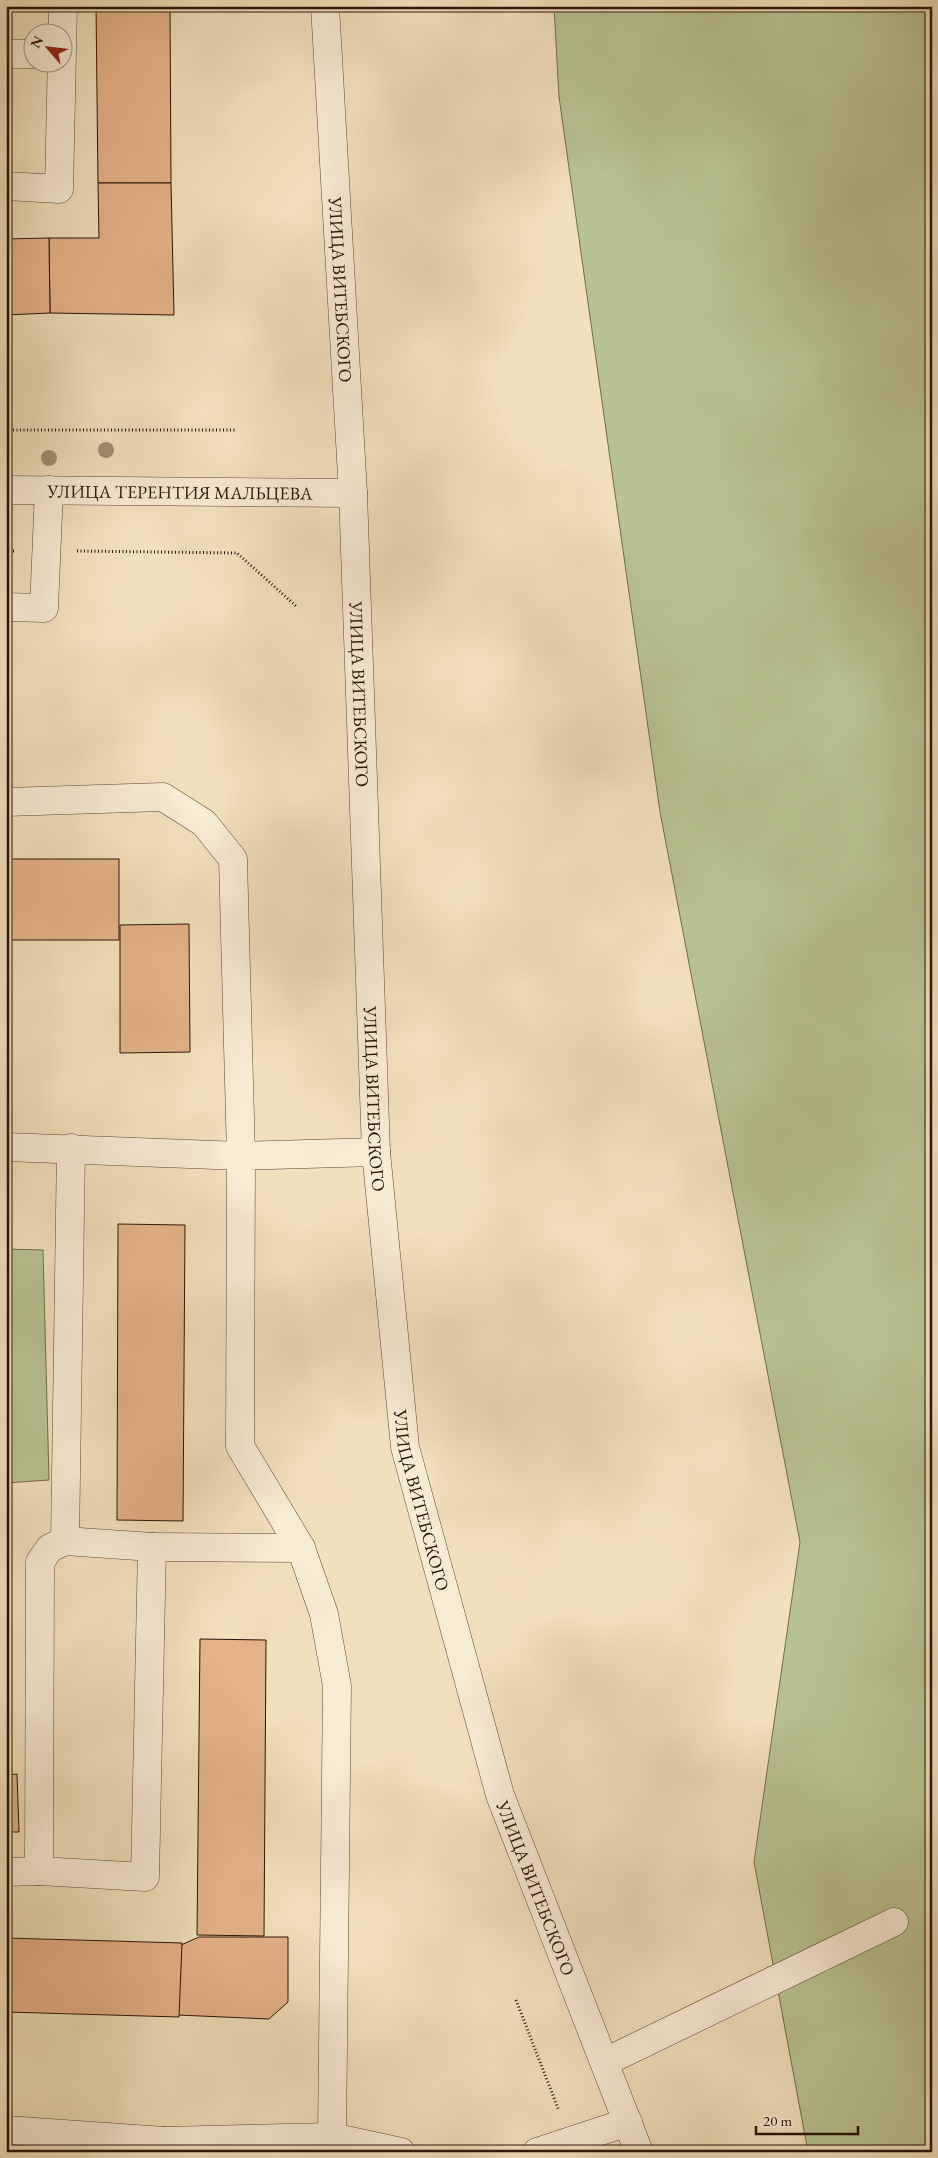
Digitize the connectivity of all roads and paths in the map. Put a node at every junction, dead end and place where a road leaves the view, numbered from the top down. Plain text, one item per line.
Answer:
1 (63, 6) edge
2 (325, 6) edge
3 (63, 22) edge
4 (6, 54) edge
5 (22, 54) edge
6 (63, 72) edge
7 (6, 186) edge
8 (6, 430) edge
9 (235, 430) dead end
10 (6, 490) edge
11 (49, 490) junction
12 (353, 493) junction
13 (6, 550) edge
14 (47, 551) junction
15 (6, 606) edge
16 (296, 606) dead end
17 (6, 802) edge
18 (6, 1147) edge
19 (71, 1148) junction
20 (376, 1152) junction
21 (241, 1156) junction
22 (65, 1542) junction
23 (152, 1547) junction
24 (301, 1548) junction
25 (39, 1871) junction
26 (6, 1872) edge
27 (894, 1922) dead end
28 (516, 2000) dead end
29 (605, 2062) junction
30 (628, 2122) junction
31 (6, 2130) edge
32 (571, 2141) junction
33 (332, 2144) edge
34 (164, 2147) edge
35 (401, 2152) edge
36 (538, 2152) edge
37 (639, 2152) edge

1 - 3 street
2 - 12 street, УЛИЦА ВИТЕБСКОГО
4 - 5 street
6 - 7 street
8 - 9 path
10 - 11 street, УЛИЦА ТЕРЕНТИЯ МАЛЬЦЕВА
11 - 12 street, УЛИЦА ТЕРЕНТИЯ МАЛЬЦЕВА
11 - 14 street
12 - 20 street, УЛИЦА ВИТЕБСКОГО
13 - 14 path
14 - 15 street
14 - 16 path
17 - 21 street
18 - 19 street
19 - 21 street
19 - 22 street
20 - 21 street
20 - 29 street, УЛИЦА ВИТЕБСКОГО
21 - 24 street
22 - 23 street
22 - 25 street
23 - 24 street
23 - 25 street
24 - 33 street
25 - 26 street
27 - 29 street
28 - 32 path
29 - 30 street, УЛИЦА ВИТЕБСКОГО
30 - 32 street
30 - 37 street, УЛИЦА ВИТЕБСКОГО
31 - 34 street
32 - 36 street
33 - 34 street
33 - 35 street

